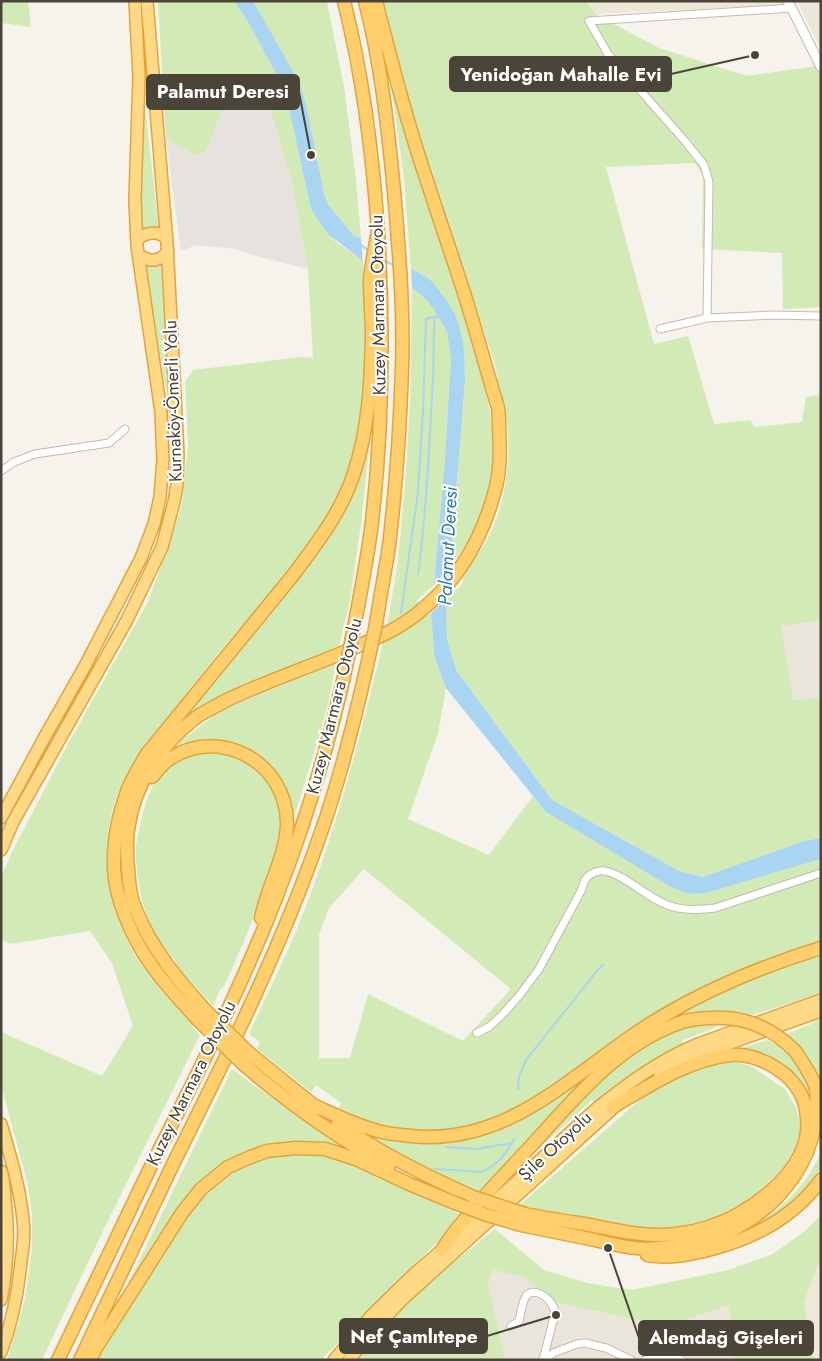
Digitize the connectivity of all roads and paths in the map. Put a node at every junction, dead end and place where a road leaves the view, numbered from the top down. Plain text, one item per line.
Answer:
1 (135, 1) edge
2 (147, 1) edge
3 (344, 1) edge
4 (365, 1) edge
5 (376, 1) edge
6 (790, 5) edge
7 (817, 51) edge
8 (821, 67) edge
9 (136, 240) junction
10 (167, 245) junction
11 (138, 254) junction
12 (376, 280) junction
13 (821, 316) edge
14 (707, 318) junction
15 (660, 329) dead end
16 (126, 429) dead end
17 (1, 471) edge
18 (131, 814) junction
19 (1, 818) edge
20 (1, 850) edge
21 (821, 873) edge
22 (821, 948) edge
23 (250, 963) junction
24 (821, 1000) edge
25 (821, 1011) edge
26 (203, 1017) junction
27 (477, 1032) dead end
28 (245, 1058) junction
29 (311, 1104) junction
30 (613, 1107) junction
31 (1, 1124) edge
32 (1, 1171) edge
33 (821, 1180) edge
34 (455, 1203) junction
35 (523, 1219) junction
36 (442, 1250) junction
37 (1, 1300) edge
38 (511, 1326) dead end
39 (1, 1352) edge
40 (58, 1360) edge
41 (80, 1360) edge
42 (90, 1360) edge
43 (334, 1360) edge
44 (348, 1360) edge
45 (544, 1360) edge
46 (631, 1360) edge
47 (645, 1360) edge
48 (682, 1360) edge

1 - 9 highway, Kurnaköy-Ömerli Yolu
2 - 10 highway, Kurnaköy-Ömerli Yolu
3 - 12 highway, Kuzey Marmara Otoyolu
4 - 41 highway, Kuzey Marmara Otoyolu, bridge
5 - 18 highway
6 - 7 street
6 - 14 street
7 - 8 street
9 - 10 highway
9 - 11 highway, Kurnaköy-Ömerli Yolu
10 - 11 highway
10 - 20 highway, Kurnaköy-Ömerli Yolu
11 - 19 highway, Kurnaköy-Ömerli Yolu
12 - 23 highway, Kuzey Marmara Otoyolu, bridge
12 - 26 highway
13 - 14 street
14 - 15 street
16 - 17 street
18 - 23 highway
18 - 26 highway
21 - 27 street
22 - 29 highway
23 - 40 highway, Kuzey Marmara Otoyolu
24 - 36 highway, Şile Otoyolu
25 - 30 highway, Şile Otoyolu
26 - 28 highway, bridge
28 - 29 highway
28 - 34 highway
29 - 35 highway, bridge
30 - 35 highway
30 - 44 highway, Şile Otoyolu
31 - 39 highway
32 - 37 highway
33 - 35 highway
34 - 35 highway, bridge
34 - 42 highway
35 - 36 highway, bridge
36 - 43 highway, Şile Otoyolu
38 - 45 street
45 - 46 street
47 - 48 street

